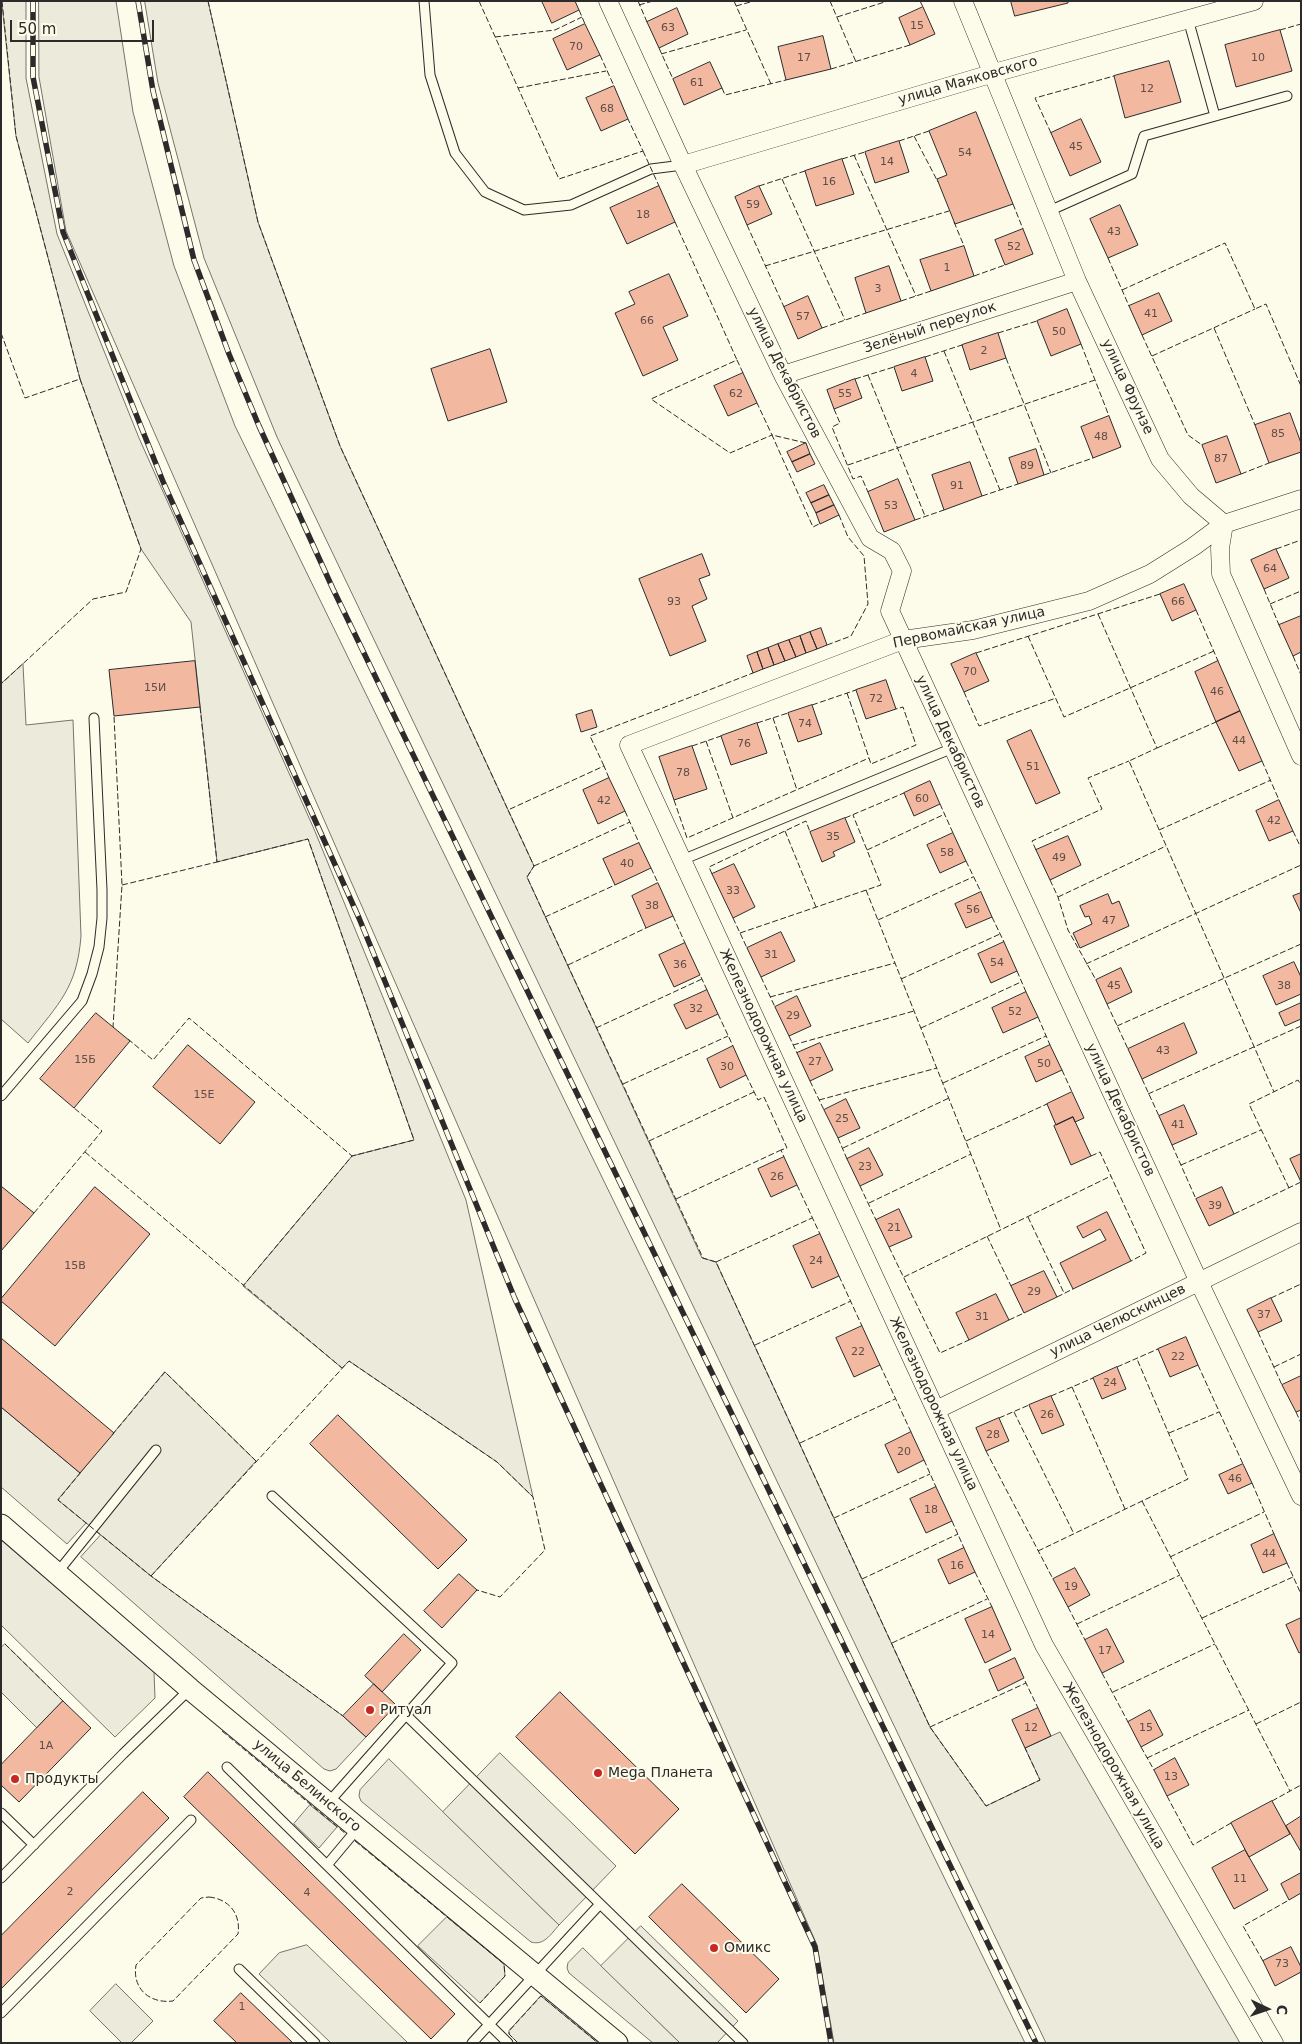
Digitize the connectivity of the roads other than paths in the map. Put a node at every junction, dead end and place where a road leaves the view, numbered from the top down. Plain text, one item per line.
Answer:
1 (424, 1) edge
2 (608, 1) edge
3 (963, 1) edge
4 (1254, 1) edge
5 (1188, 20) junction
6 (994, 73) junction
7 (1287, 96) dead end
8 (1214, 116) junction
9 (683, 164) junction
10 (1049, 211) junction
11 (1077, 281) junction
12 (783, 375) junction
13 (1301, 499) edge
14 (1224, 524) junction
15 (904, 640) junction
16 (94, 718) dead end
17 (629, 745) joint
18 (953, 748) junction
19 (1301, 756) edge
20 (682, 860) junction
21 (1, 1096) edge
22 (1301, 1232) edge
23 (1199, 1282) junction
24 (936, 1410) junction
25 (156, 1450) dead end
26 (272, 1496) dead end
27 (1301, 1496) edge
28 (1, 1525) edge
29 (57, 1573) junction
30 (190, 1689) junction
31 (406, 1715) junction
32 (227, 1767) dead end
33 (328, 1803) junction
34 (1, 1813) edge
35 (191, 1820) dead end
36 (358, 1828) junction
37 (34, 1845) junction
38 (328, 1865) junction
39 (1, 1878) edge
40 (600, 1904) junction
41 (239, 1969) dead end
42 (535, 1974) junction
43 (1, 2013) edge
44 (489, 2024) junction
45 (315, 2043) edge
46 (472, 2043) edge
47 (508, 2043) edge
48 (617, 2043) edge
49 (743, 2043) edge
50 (1274, 2043) edge

1 - 9 lane
2 - 9 street, улица Декабристов
3 - 6 street, улица Фрунзе
4 - 5 street, улица Маяковского
5 - 6 street, улица Маяковского
5 - 8 lane
6 - 9 street, улица Маяковского
6 - 10 street, улица Фрунзе
7 - 8 lane
8 - 10 lane
9 - 12 street, улица Декабристов
10 - 11 street, улица Фрунзе
11 - 12 street, Зелёный переулок
11 - 14 street, улица Фрунзе
12 - 15 street, улица Декабристов
13 - 14 street, Первомайская улица
14 - 15 street, Первомайская улица
14 - 19 street
15 - 17 street, Первомайская улица
15 - 18 street, улица Декабристов
16 - 21 lane
17 - 20 street, Железнодорожная улица
18 - 20 lane
18 - 23 street, улица Декабристов
20 - 24 street, Железнодорожная улица
22 - 23 street, улица Челюскинцев
23 - 24 street, улица Челюскинцев
23 - 27 street, улица Декабристов
24 - 50 street, Железнодорожная улица
25 - 29 lane
26 - 31 lane
28 - 29 street, улица Белинского
29 - 30 street, улица Белинского
30 - 33 street, улица Белинского
30 - 37 lane
31 - 33 lane
31 - 40 lane
32 - 38 lane
33 - 36 street, улица Белинского
34 - 37 lane
35 - 43 lane
36 - 38 lane
36 - 42 street, улица Белинского
37 - 39 lane
38 - 44 lane
40 - 42 lane
40 - 49 lane
41 - 45 lane
42 - 44 lane
42 - 48 street, улица Белинского
44 - 46 lane
44 - 47 lane

